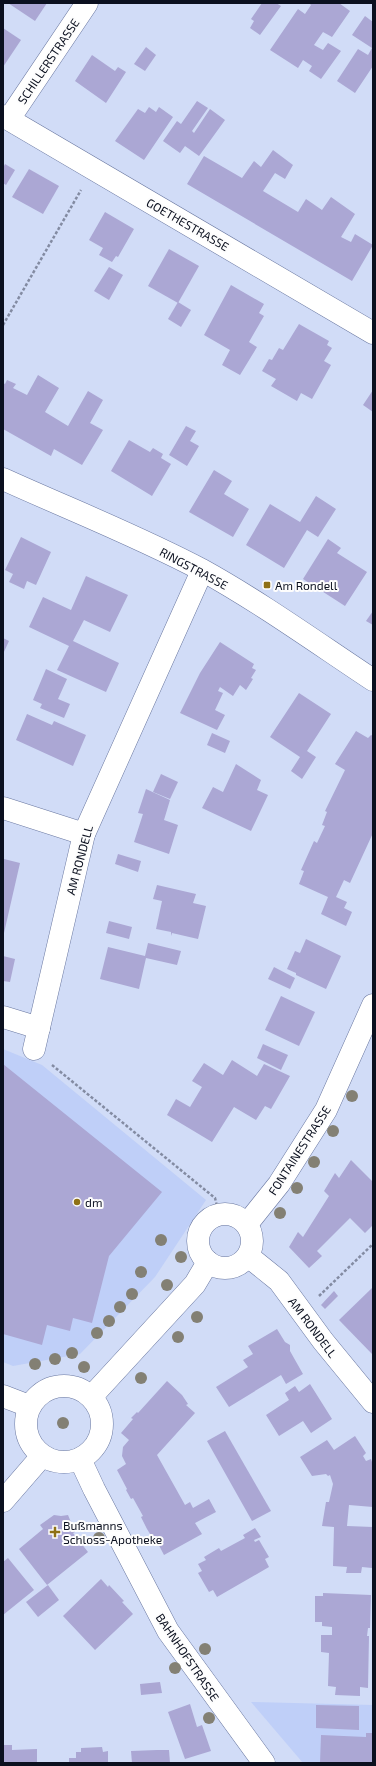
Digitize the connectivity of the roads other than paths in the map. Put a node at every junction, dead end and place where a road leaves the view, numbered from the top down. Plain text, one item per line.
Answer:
1 (87, 3) edge
2 (6, 117) edge
3 (373, 333) edge
4 (3, 479) edge
5 (202, 571) junction
6 (373, 680) edge
7 (3, 808) edge
8 (84, 834) junction
9 (373, 1005) edge
10 (3, 1017) edge
11 (39, 1028) junction
12 (34, 1049) road end
13 (247, 1224) junction
14 (248, 1256) junction
15 (208, 1262) junction
16 (3, 1396) edge
17 (92, 1396) junction
18 (373, 1402) edge
19 (29, 1406) junction
20 (42, 1456) junction
21 (80, 1459) junction
22 (3, 1501) edge
23 (264, 1763) edge

1 - 2 street, SCHILLERSTRASSE
2 - 3 street, GOETHESTRASSE
4 - 5 street, RINGSTRASSE
5 - 6 street, RINGSTRASSE
5 - 8 street, AM RONDELL
7 - 8 street
8 - 11 street, AM RONDELL
9 - 13 street, FONTAINESTRASSE
10 - 11 street
11 - 12 street, AM RONDELL
13 - 14 street
13 - 15 street
14 - 15 street
14 - 18 street, AM RONDELL
15 - 17 street
16 - 19 street
17 - 19 street
17 - 21 street
19 - 20 street
20 - 21 street
20 - 22 street
21 - 23 street, BAHNHOFSTRASSE

